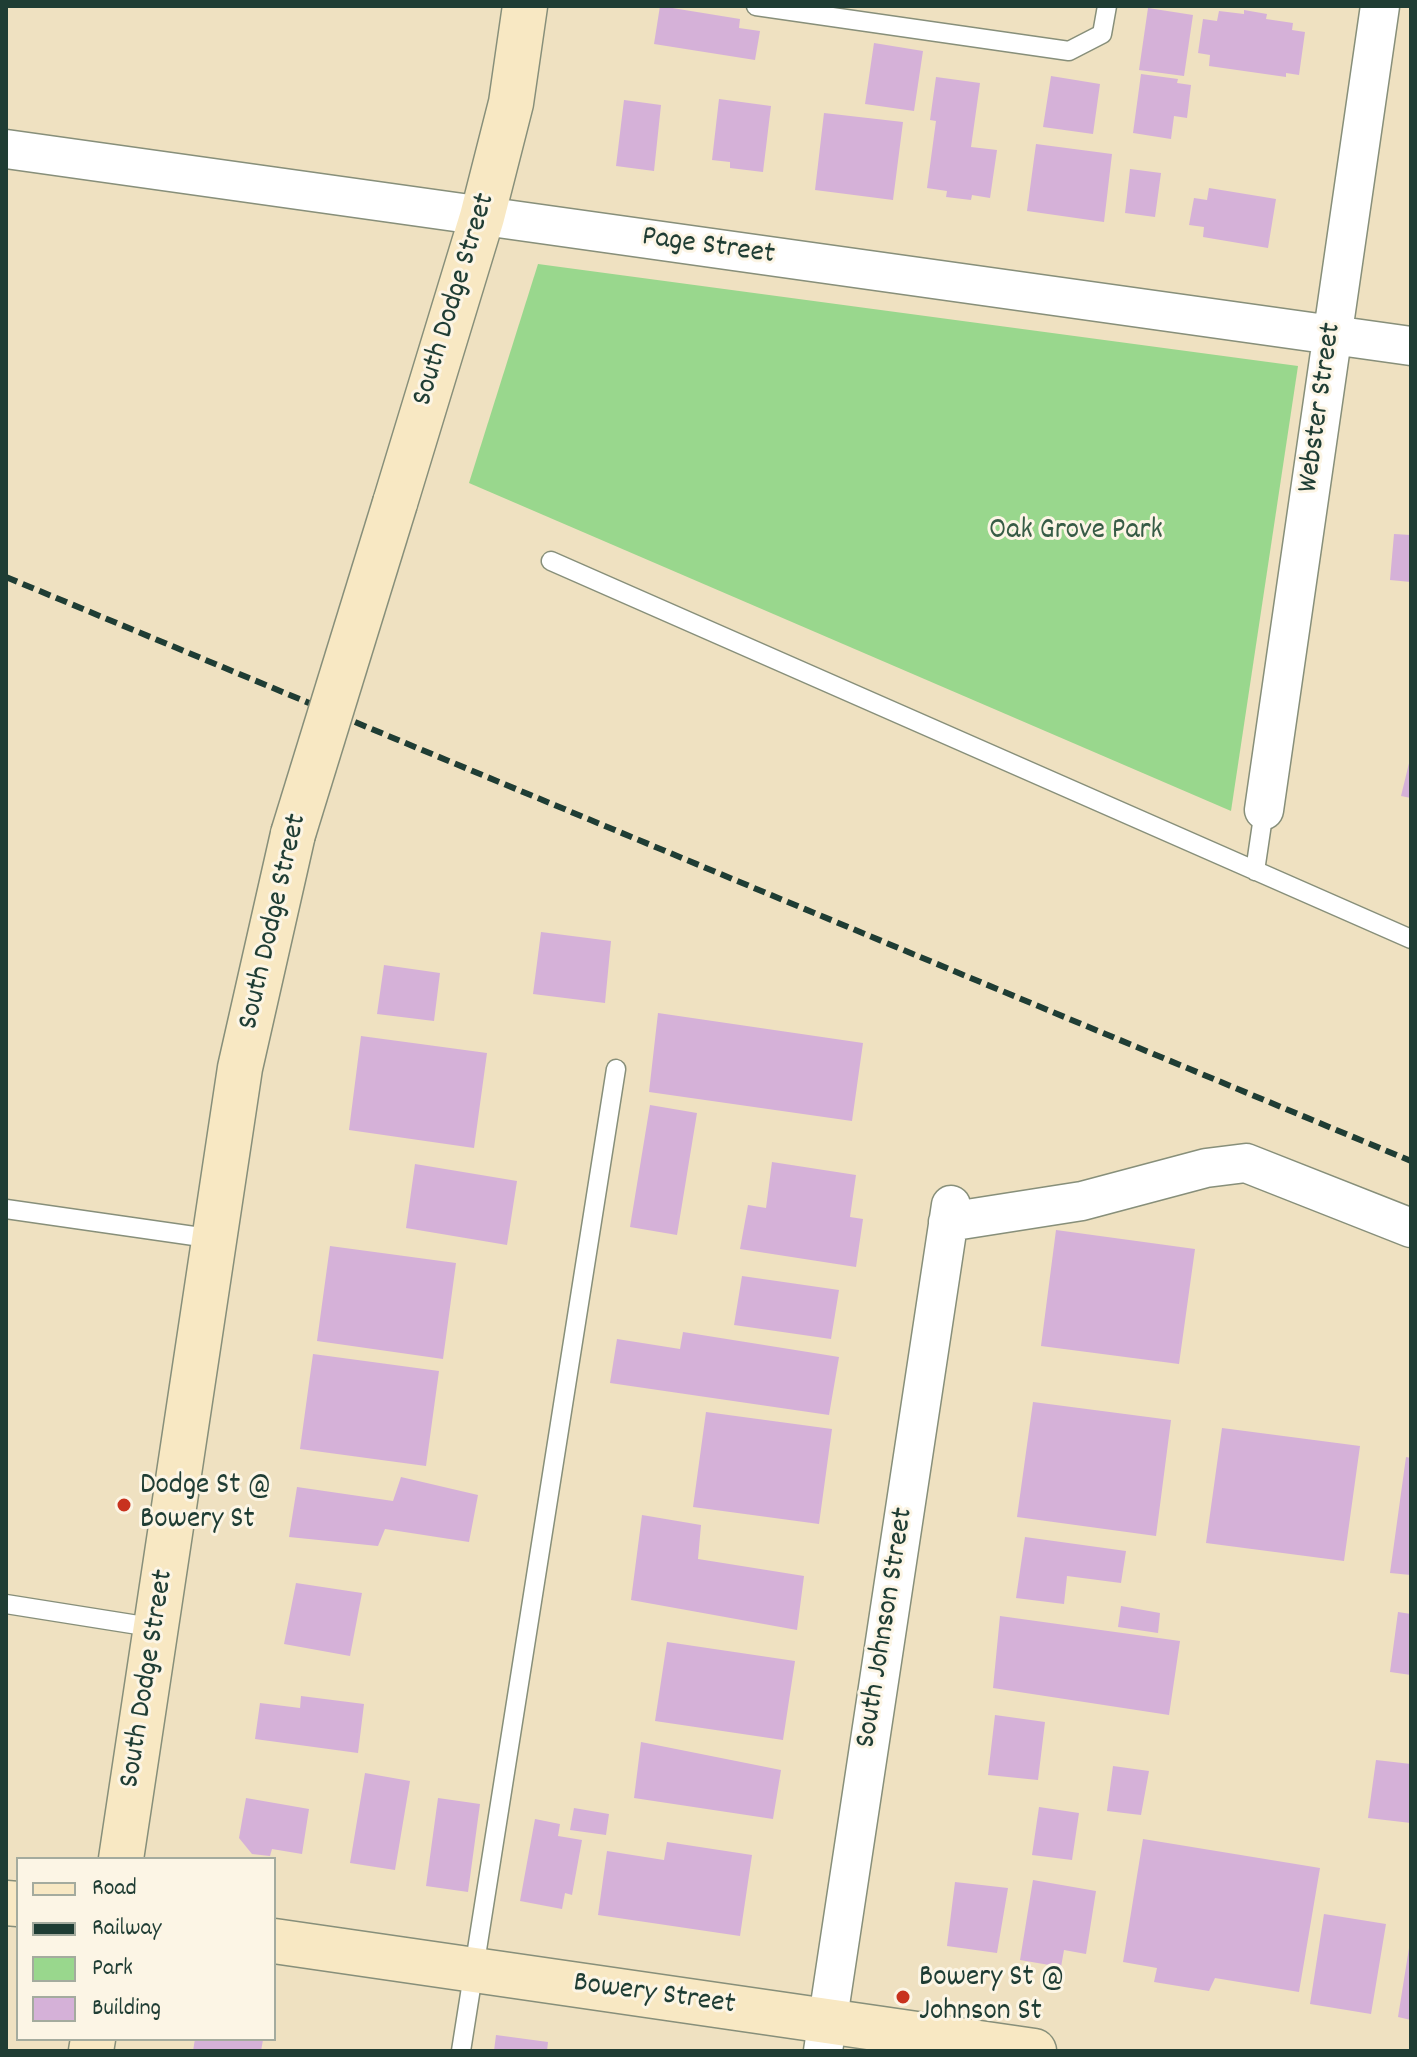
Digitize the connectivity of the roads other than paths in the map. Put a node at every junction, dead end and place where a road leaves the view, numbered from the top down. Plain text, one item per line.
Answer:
1 (525, 6) edge
2 (756, 6) edge
3 (1107, 6) edge
4 (1380, 6) edge
5 (6, 149) edge
6 (482, 217) junction
7 (1333, 334) junction
8 (1411, 346) edge
9 (551, 561) dead end
10 (1264, 810) joint
11 (1255, 871) junction
12 (1411, 939) edge
13 (616, 1069) dead end
14 (6, 1209) edge
15 (1411, 1228) edge
16 (215, 1239) junction
17 (6, 1604) edge
18 (157, 1628) junction
19 (121, 1857) edge
20 (276, 1941) edge
21 (473, 1970) junction
22 (826, 2036) edge
23 (461, 2051) edge
24 (1034, 2051) edge

1 - 6 main road, South Dodge Street
2 - 3 lane
4 - 7 street, Webster Street
5 - 6 street, Page Street
6 - 7 street, Page Street
6 - 16 main road, South Dodge Street, bridge
7 - 8 street, Page Street
7 - 10 street, Webster Street
9 - 11 lane
10 - 11 lane
11 - 12 lane
13 - 21 lane
14 - 16 lane
15 - 22 street, South Johnson Street
16 - 18 main road, South Dodge Street
17 - 18 lane
18 - 19 main road, South Dodge Street
20 - 21 main road, Bowery Street
21 - 22 main road, Bowery Street
21 - 23 lane
22 - 24 main road, Bowery Street

